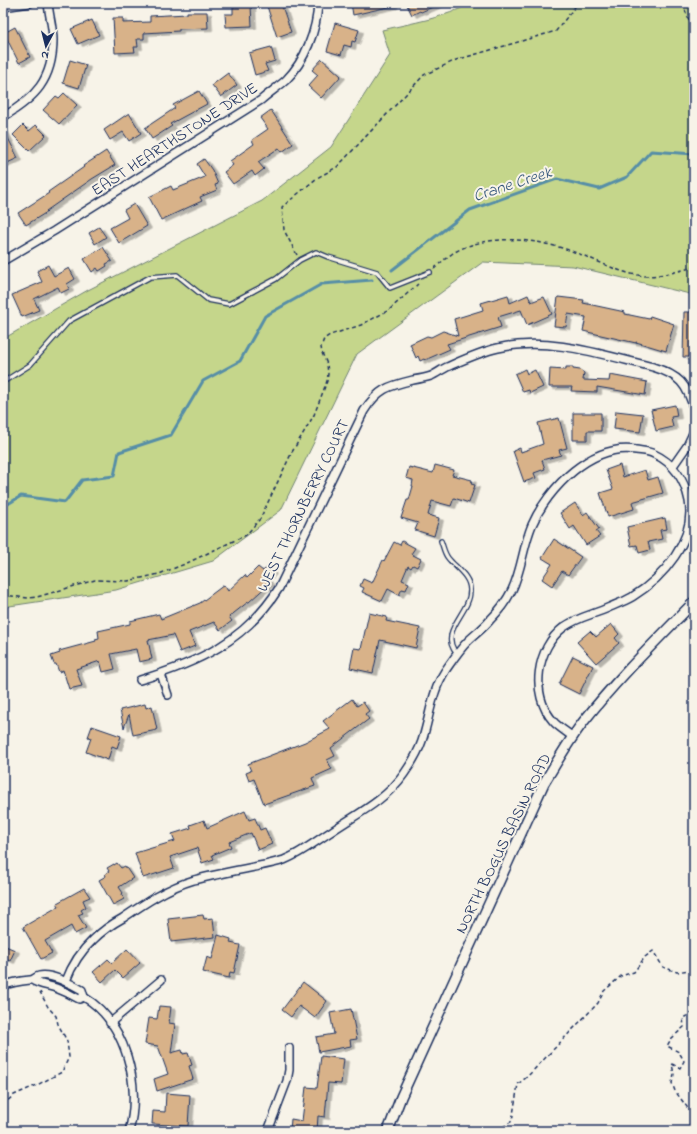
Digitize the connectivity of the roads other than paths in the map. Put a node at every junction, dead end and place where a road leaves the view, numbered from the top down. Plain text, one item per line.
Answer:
1 (30, 3) edge
2 (48, 3) edge
3 (318, 3) edge
4 (3, 7) edge
5 (3, 117) edge
6 (3, 261) edge
7 (430, 272) road end
8 (3, 382) edge
9 (694, 410) edge
10 (694, 431) edge
11 (673, 466) junction
12 (441, 541) dead end
13 (694, 602) edge
14 (457, 654) junction
15 (161, 674) junction
16 (140, 680) dead end
17 (168, 695) dead end
18 (573, 736) junction
19 (32, 980) junction
20 (161, 980) dead end
21 (66, 981) junction
22 (3, 986) edge
23 (84, 997) junction
24 (110, 1023) junction
25 (289, 1048) dead end
26 (129, 1131) edge
27 (268, 1131) edge
28 (388, 1131) edge

1 - 4 street
2 - 5 street
3 - 6 street, EAST HEARTHSTONE DRIVE
7 - 8 lane
9 - 15 street, WEST THORNBERRY COURT
10 - 11 street
11 - 14 street
11 - 18 street
12 - 14 lane
13 - 18 street, NORTH BOGUS BASIN ROAD
14 - 21 street
15 - 16 street, WEST THORNBERRY COURT
15 - 17 street
18 - 28 street, NORTH BOGUS BASIN ROAD
19 - 21 street
19 - 22 street
19 - 23 street
20 - 24 street
21 - 23 street
23 - 24 street
24 - 26 street
25 - 27 street

